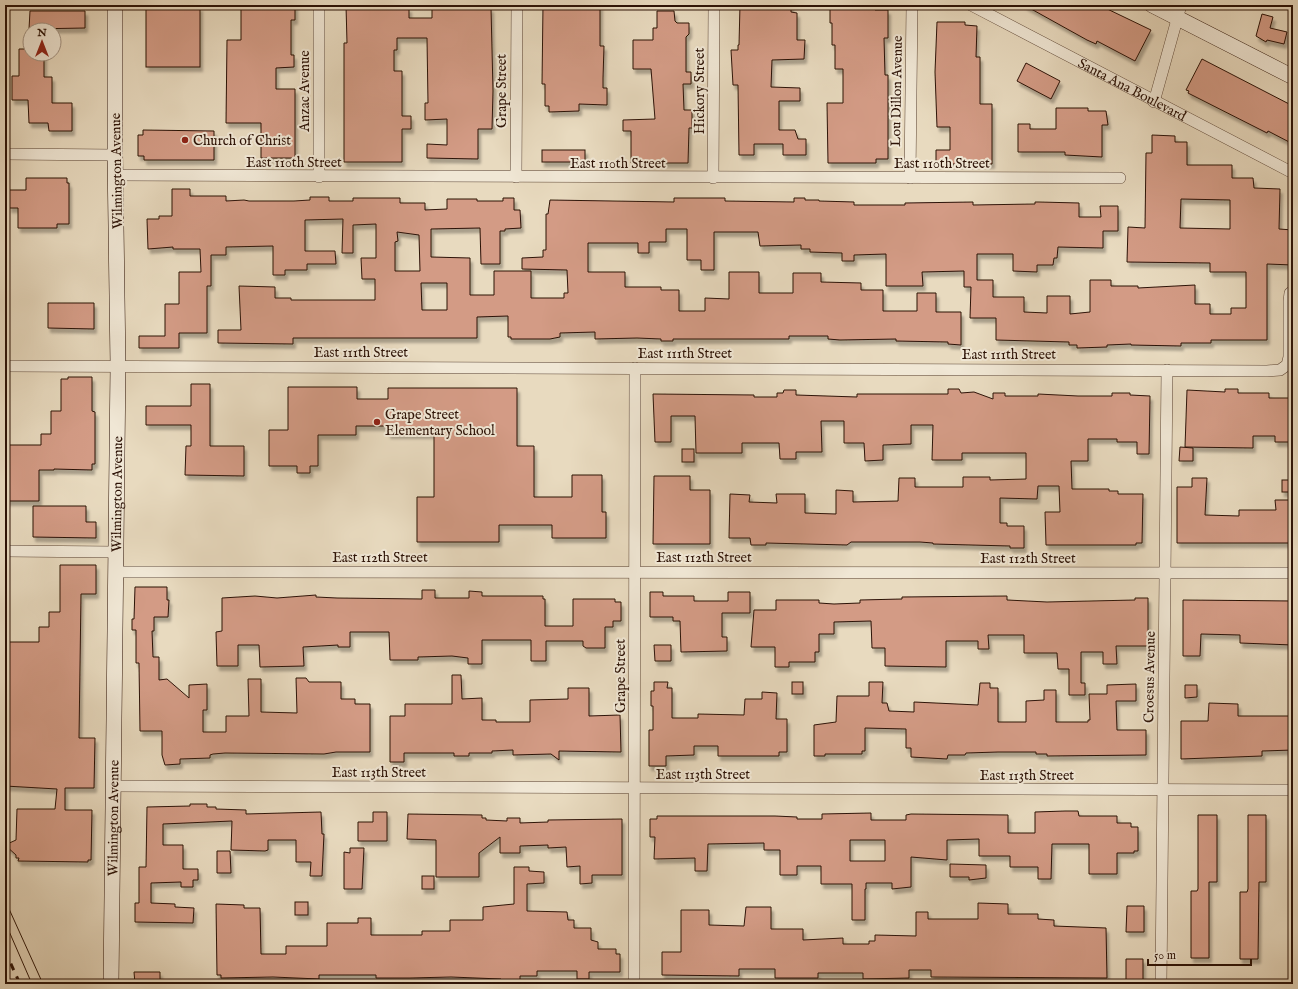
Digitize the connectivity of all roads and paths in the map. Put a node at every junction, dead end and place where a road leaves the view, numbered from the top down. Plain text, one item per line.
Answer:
1 (115, 5) edge
2 (319, 5) edge
3 (517, 5) edge
4 (714, 5) edge
5 (912, 5) edge
6 (971, 5) edge
7 (1152, 5) edge
8 (1179, 12) edge
9 (1293, 77) edge
10 (1154, 102) junction
11 (5, 154) edge
12 (115, 154) junction
13 (1293, 173) edge
14 (116, 175) junction
15 (319, 177) junction
16 (516, 177) junction
17 (713, 178) junction
18 (910, 178) junction
19 (1120, 178) dead end
20 (1293, 291) edge
21 (5, 366) edge
22 (118, 366) junction
23 (635, 368) junction
24 (1167, 370) junction
25 (5, 551) edge
26 (115, 552) junction
27 (115, 572) junction
28 (635, 572) junction
29 (1165, 573) junction
30 (1293, 573) edge
31 (114, 786) junction
32 (634, 789) junction
33 (1293, 790) edge
34 (1163, 791) junction
35 (111, 984) edge
36 (634, 984) edge
37 (1161, 984) edge

1 - 12 main road, Wilmington Avenue
2 - 15 street, Anzac Avenue
3 - 16 street, Grape Street
4 - 17 street, Hickory Street
5 - 18 street, Lou Dillon Avenue
6 - 10 street, Santa Ana Boulevard
7 - 8 main road
8 - 9 main road
8 - 10 street
10 - 13 street, Santa Ana Boulevard
11 - 12 street
12 - 14 main road, Wilmington Avenue
14 - 15 street, East 110th Street
14 - 22 main road, Wilmington Avenue
15 - 16 street, East 110th Street
16 - 17 street, East 110th Street
17 - 18 street, East 110th Street
18 - 19 street, East 110th Street
20 - 24 street, East 111th Street
21 - 22 street, East 111th Street
22 - 23 street, East 111th Street
22 - 26 main road, Wilmington Avenue
23 - 24 street, East 111th Street
23 - 28 street, Grape Street
24 - 29 street, Croesus Avenue
25 - 26 street
26 - 27 main road, Wilmington Avenue
27 - 28 street, East 112th Street
27 - 31 main road, Wilmington Avenue
28 - 29 street, East 112th Street
28 - 32 street, Grape Street
29 - 30 street, East 112th Street
29 - 34 street, Croesus Avenue
31 - 32 street, East 113th Street
31 - 35 main road, Wilmington Avenue
32 - 34 street, East 113th Street
32 - 36 street, Grape Street
33 - 34 street, East 113th Street
34 - 37 street, Croesus Avenue

